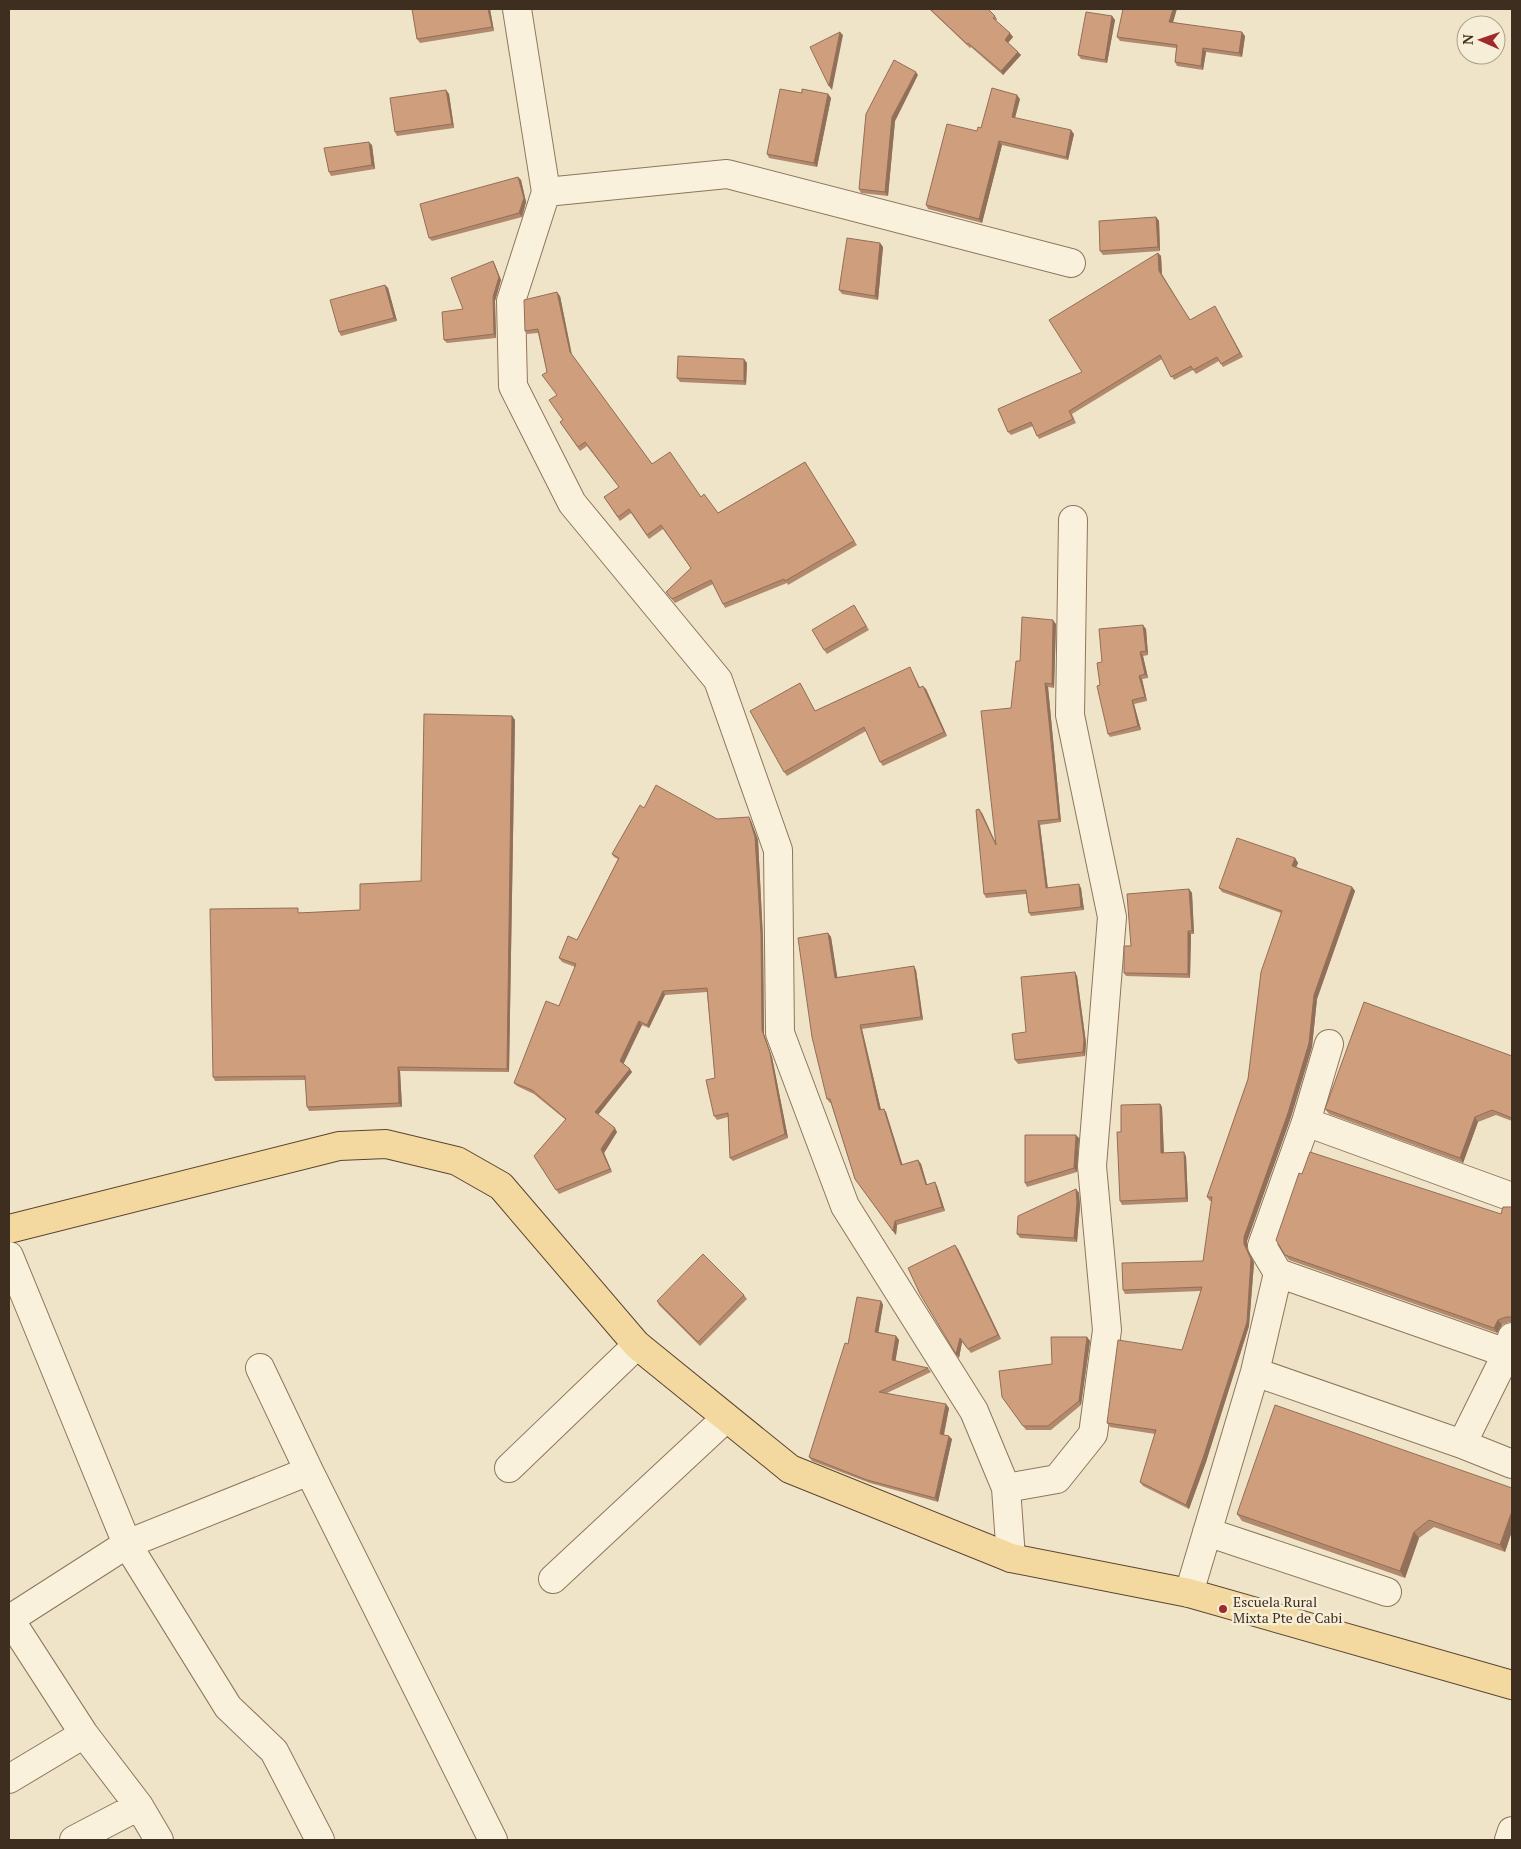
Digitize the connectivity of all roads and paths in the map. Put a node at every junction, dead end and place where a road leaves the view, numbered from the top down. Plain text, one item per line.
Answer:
1 (517, 9) edge
2 (546, 192) junction
3 (1071, 263) dead end
4 (1073, 520) dead end
5 (1329, 1044) dead end
6 (1306, 1122) junction
7 (1512, 1197) edge
8 (9, 1229) edge
9 (9, 1256) edge
10 (1278, 1272) junction
11 (637, 1345) junction
12 (1510, 1348) edge
13 (260, 1368) dead end
14 (1255, 1372) junction
15 (726, 1418) junction
16 (1462, 1444) junction
17 (1512, 1464) edge
18 (509, 1468) dead end
19 (308, 1471) junction
20 (1006, 1488) junction
21 (1207, 1532) junction
22 (127, 1544) junction
23 (1011, 1558) junction
24 (552, 1579) dead end
25 (1387, 1592) dead end
26 (1189, 1593) junction
27 (9, 1619) edge
28 (1512, 1685) edge
29 (84, 1734) junction
30 (9, 1779) edge
31 (140, 1806) junction
32 (1512, 1831) edge
33 (74, 1840) edge
34 (159, 1840) edge
35 (320, 1840) edge
36 (493, 1840) edge
37 (1509, 1840) edge

1 - 2 street
2 - 3 street
2 - 20 street
4 - 20 street
5 - 6 street
6 - 7 street
6 - 10 street
8 - 11 main road
9 - 22 street
10 - 12 street
10 - 14 street
11 - 15 main road
11 - 18 street
12 - 16 street
13 - 19 street
14 - 16 street
14 - 21 street
15 - 23 main road
15 - 24 street
16 - 17 street
19 - 22 street
19 - 36 street
20 - 23 street
21 - 25 street
21 - 26 street
22 - 27 street
22 - 35 street
23 - 26 main road
26 - 28 main road
27 - 29 street
29 - 30 street
29 - 31 street
31 - 33 street
31 - 34 street
32 - 37 street

